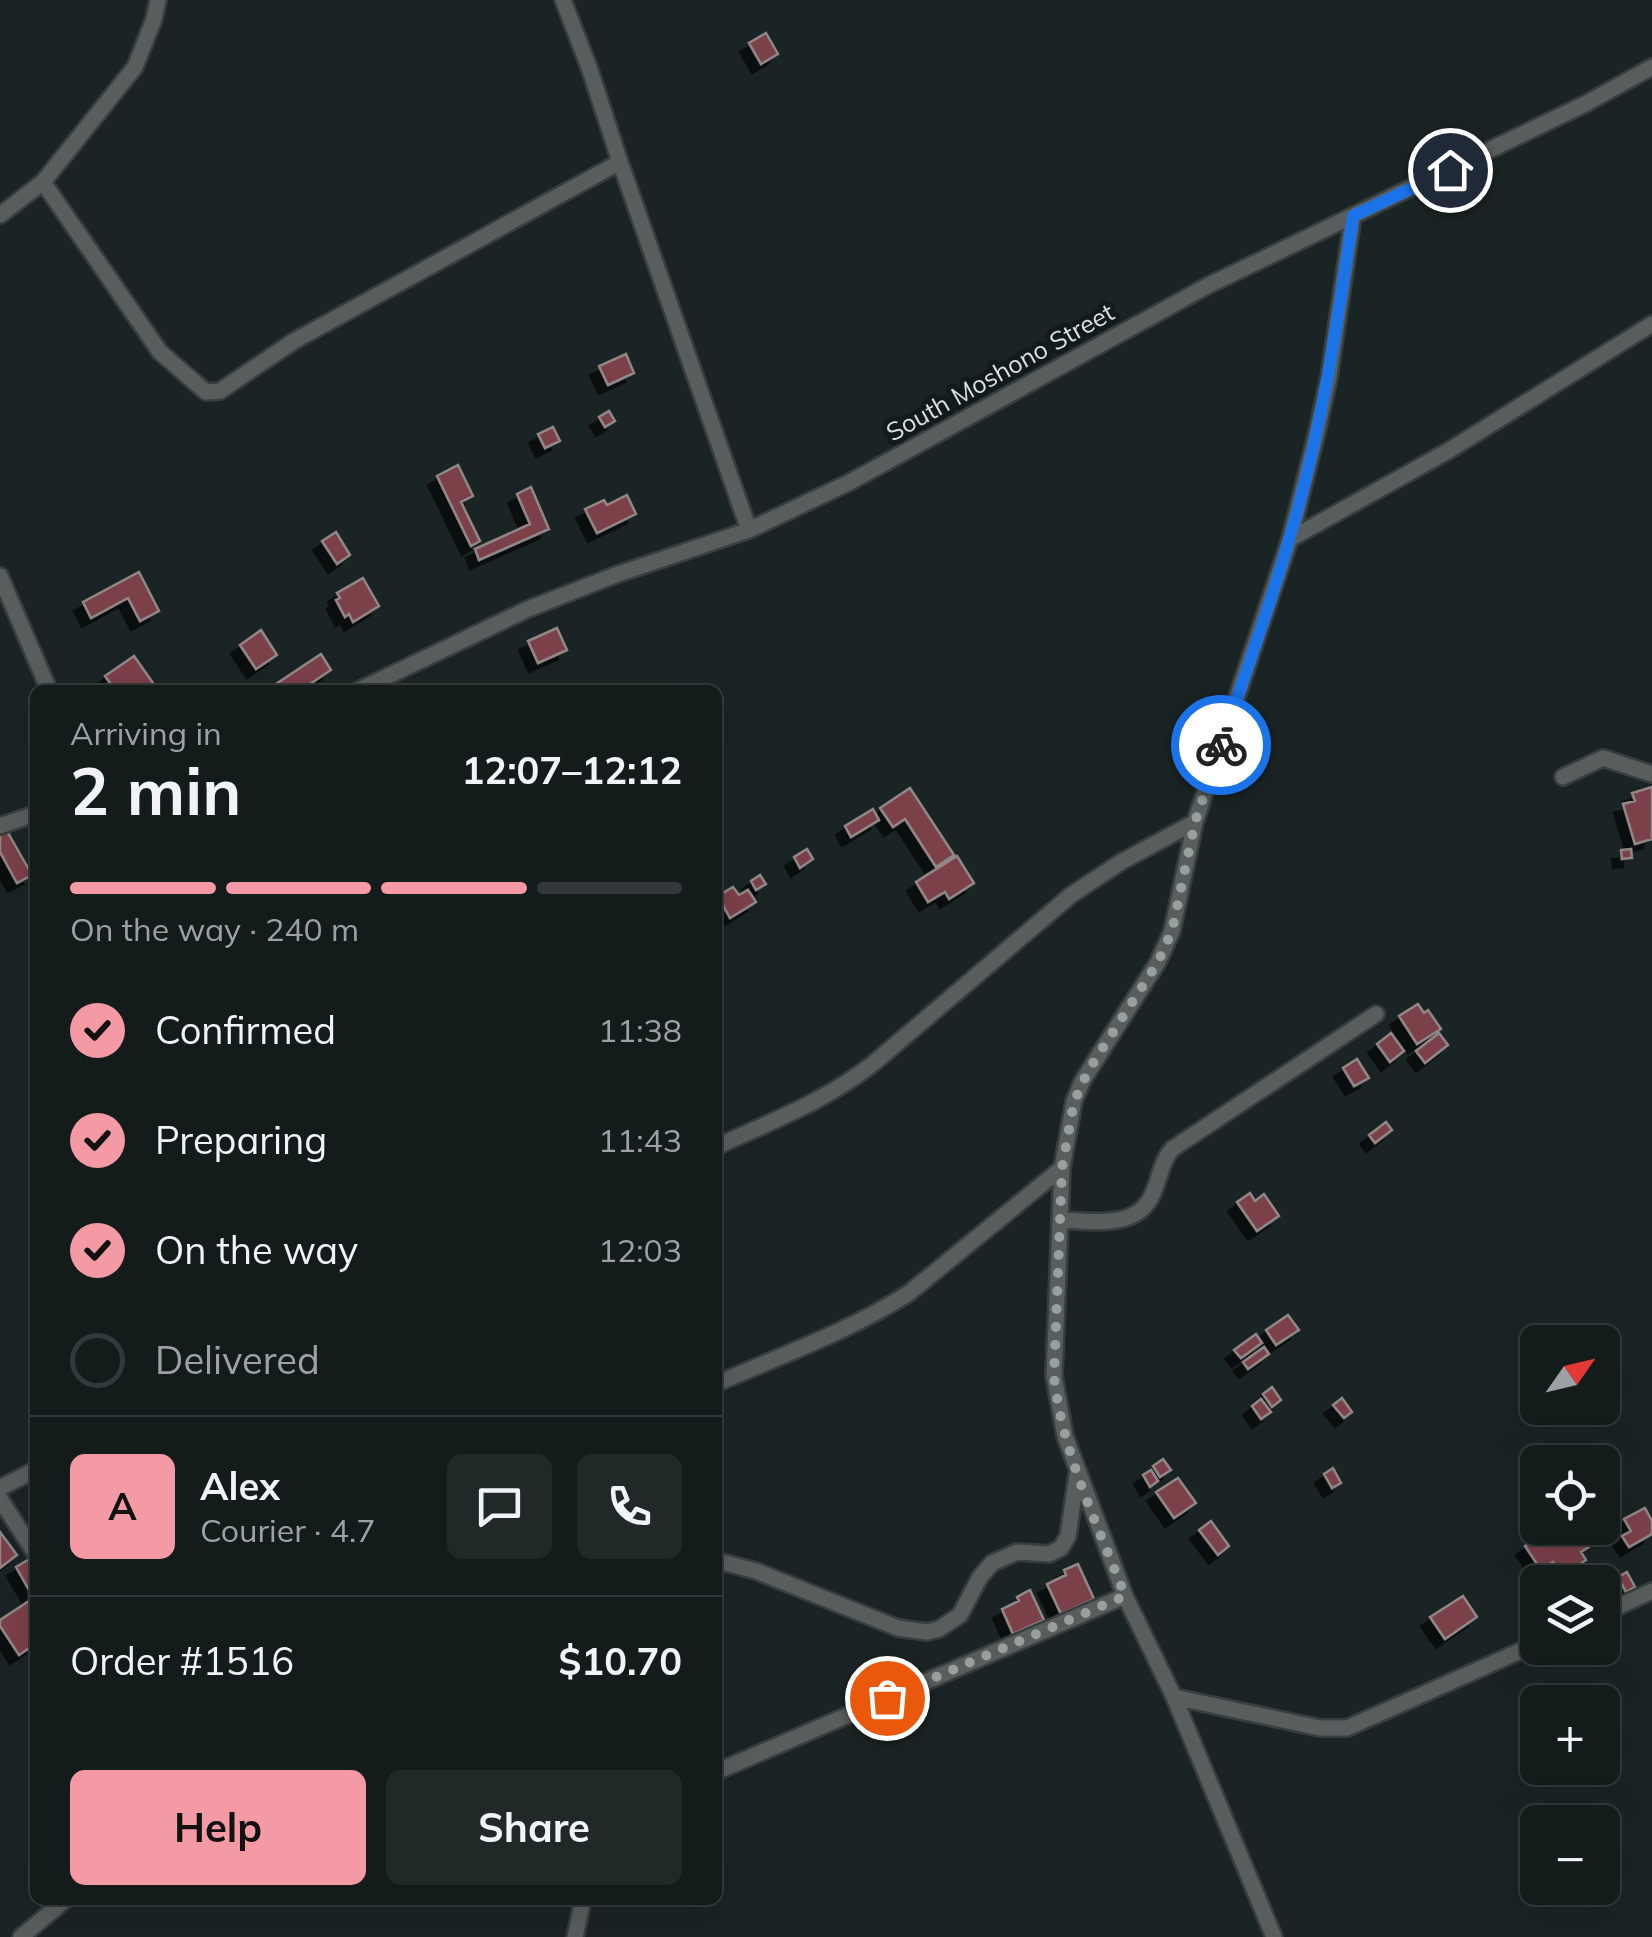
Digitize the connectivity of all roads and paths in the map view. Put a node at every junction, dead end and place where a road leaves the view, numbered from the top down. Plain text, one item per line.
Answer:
1 (158, 0) edge
2 (564, 0) edge
3 (1652, 67) edge
4 (620, 162) junction
5 (43, 182) junction
6 (0, 216) edge
7 (1353, 216) junction
8 (1652, 324) edge
9 (749, 530) junction
10 (1290, 539) junction
11 (0, 576) edge
12 (47, 685) edge
13 (369, 685) edge
14 (1652, 774) edge
15 (1564, 776) dead end
16 (30, 816) edge
17 (1195, 822) junction
18 (0, 826) edge
19 (1376, 1014) dead end
20 (722, 1144) edge
21 (1062, 1168) junction
22 (1060, 1220) junction
23 (722, 1379) edge
24 (1078, 1472) junction
25 (30, 1473) edge
26 (1, 1488) edge
27 (30, 1543) edge
28 (722, 1561) edge
29 (1652, 1591) edge
30 (1125, 1596) junction
31 (1620, 1606) edge
32 (1520, 1651) edge
33 (1174, 1697) junction
34 (722, 1768) edge
35 (59, 1905) edge
36 (582, 1905) edge
37 (21, 1937) edge
38 (575, 1937) edge
39 (1274, 1937) edge

1 - 5 street
2 - 4 street
3 - 7 street, South Moshono Street
4 - 5 street
4 - 9 street
5 - 6 street
7 - 9 street, South Moshono Street
7 - 10 street
8 - 10 street
9 - 13 street, South Moshono Street
10 - 17 street
11 - 12 street
14 - 15 street
16 - 18 street
17 - 20 street
17 - 21 street
19 - 22 street
21 - 22 street
21 - 23 street
22 - 24 street
24 - 28 street
24 - 30 street
25 - 26 street
26 - 27 street
29 - 31 street
30 - 33 street
30 - 34 street
32 - 33 street
33 - 39 street
35 - 37 street
36 - 38 street

